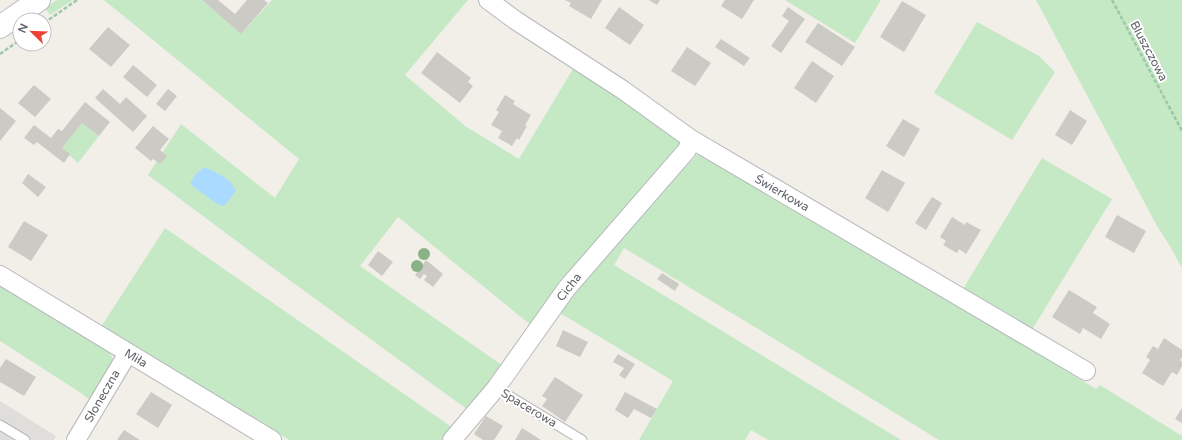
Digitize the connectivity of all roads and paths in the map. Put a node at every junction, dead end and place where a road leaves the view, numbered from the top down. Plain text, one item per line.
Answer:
1 (39, 0) edge
2 (77, 0) edge
3 (488, 0) edge
4 (1112, 0) edge
5 (52, 17) edge
6 (0, 27) edge
7 (12, 46) edge
8 (0, 54) edge
9 (1182, 131) edge
10 (691, 139) junction
11 (0, 275) edge
12 (128, 353) junction
13 (1086, 371) dead end
14 (496, 388) junction
15 (0, 425) edge
16 (25, 440) edge
17 (76, 440) edge
18 (272, 440) edge
19 (452, 440) edge
20 (582, 440) edge

1 - 6 main road
2 - 5 path
3 - 10 street, Świerkowa
4 - 9 path, Bluszczowa
7 - 8 path
10 - 13 street, Świerkowa
10 - 14 street, Cicha
11 - 12 street, Miła
12 - 17 street, Słoneczna
12 - 18 street, Miła
14 - 19 street, Cicha
14 - 20 lane, Spacerowa
15 - 16 lane

